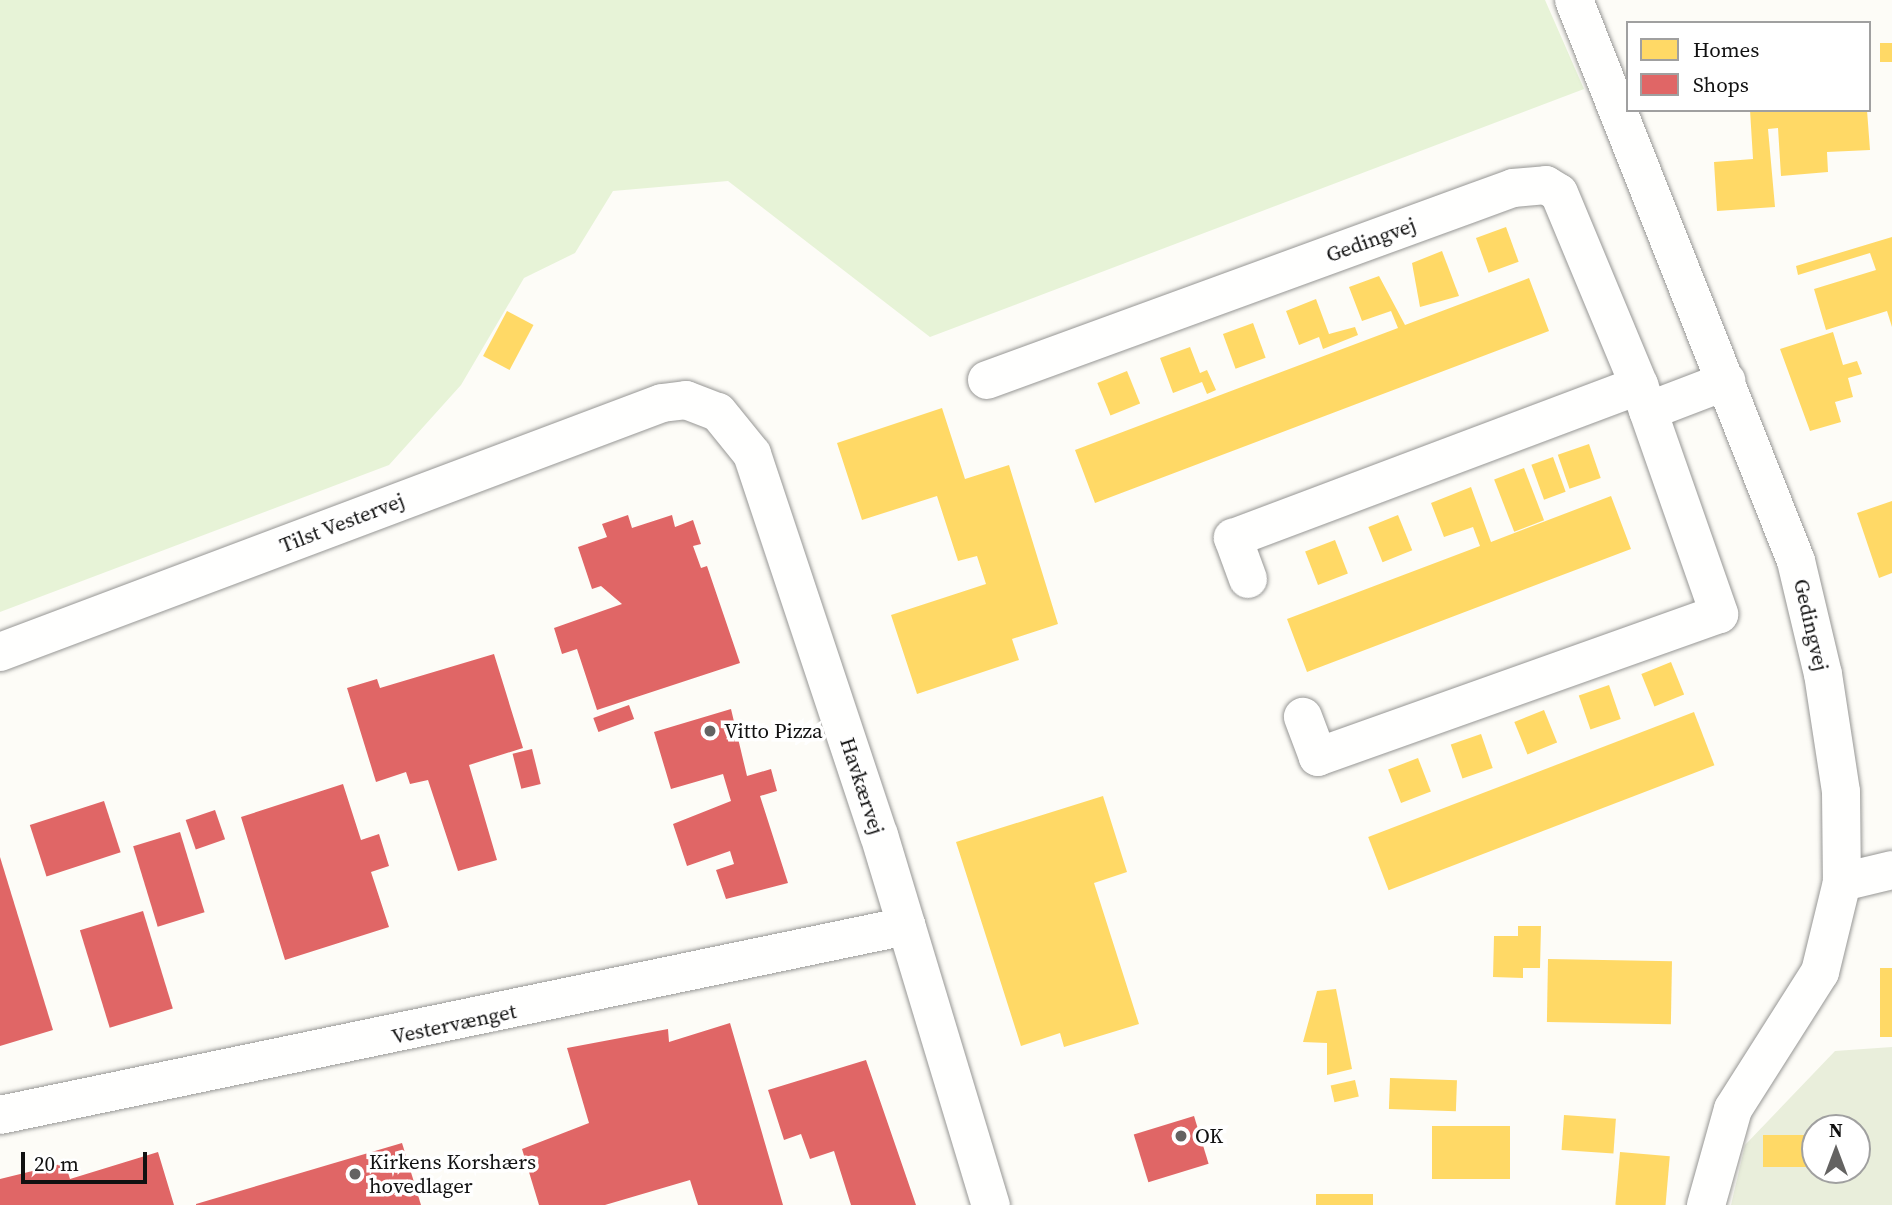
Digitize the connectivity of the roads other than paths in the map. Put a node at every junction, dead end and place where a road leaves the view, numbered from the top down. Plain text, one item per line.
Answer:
1 (1574, 0) edge
2 (987, 380) dead end
3 (1726, 381) junction
4 (1643, 398) junction
5 (686, 400) joint
6 (1248, 579) dead end
7 (0, 652) edge
8 (1303, 717) dead end
9 (1892, 870) edge
10 (1842, 882) junction
11 (906, 926) junction
12 (0, 1115) edge
13 (990, 1205) edge
14 (1706, 1205) edge

1 - 3 street, Gedingvej
2 - 4 street, Gedingvej
3 - 4 street
3 - 10 street, Gedingvej
4 - 6 street
4 - 8 street, Gedingvej
5 - 7 street, Tilst Vestervej
5 - 11 street, Havkærvej
9 - 10 street
10 - 14 street, Gedingvej
11 - 12 street, Vestervænget
11 - 13 street, Havkærvej

